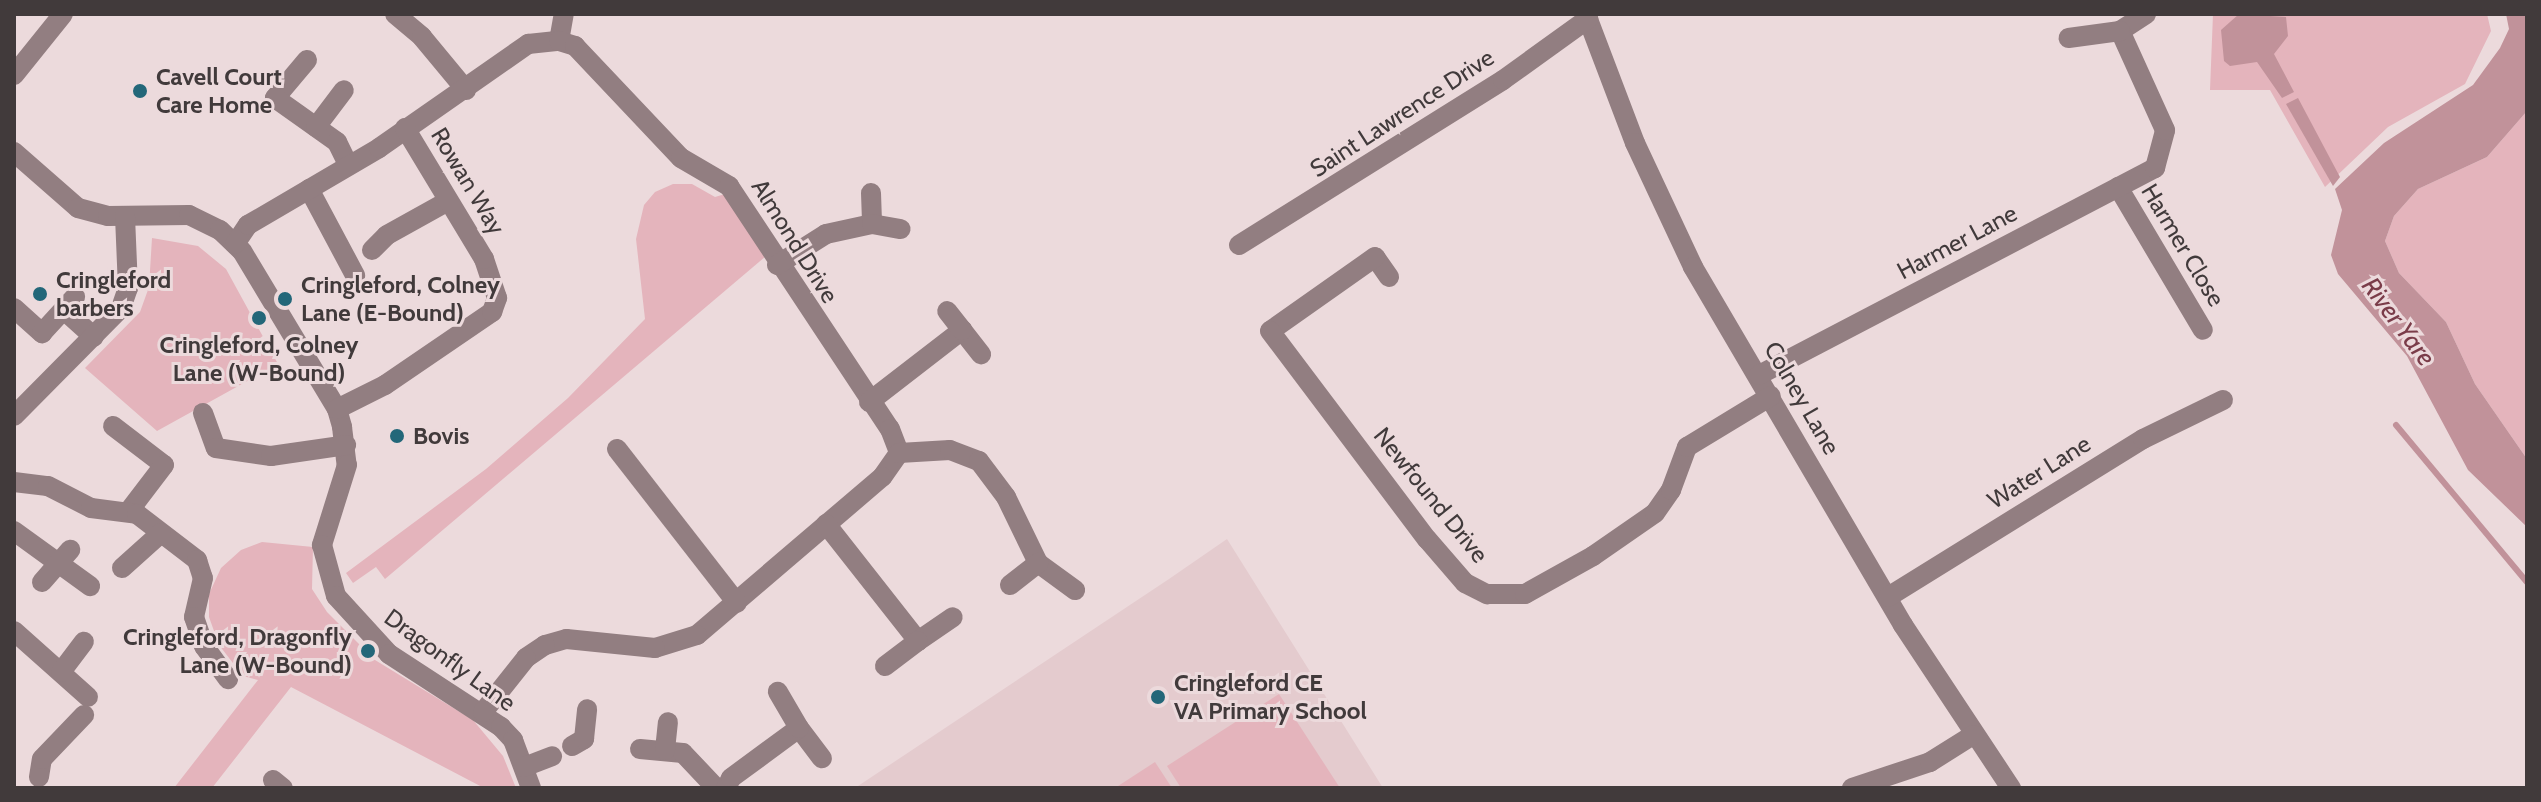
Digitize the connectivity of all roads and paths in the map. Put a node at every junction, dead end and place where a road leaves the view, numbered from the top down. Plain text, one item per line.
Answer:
1 (63, 14) edge
2 (395, 14) edge
3 (564, 14) edge
4 (2146, 14) edge
5 (1587, 17) edge
6 (2120, 31) junction
7 (2068, 38) dead end
8 (559, 41) junction
9 (307, 60) dead end
10 (14, 75) edge
11 (344, 90) dead end
12 (466, 90) junction
13 (316, 127) junction
14 (405, 128) junction
15 (14, 152) edge
16 (348, 165) junction
17 (2118, 187) junction
18 (309, 189) junction
19 (871, 193) dead end
20 (448, 201) junction
21 (125, 216) junction
22 (872, 224) junction
23 (901, 229) dead end
24 (235, 244) junction
25 (1239, 245) dead end
26 (372, 250) dead end
27 (777, 265) junction
28 (355, 275) dead end
29 (1389, 277) dead end
30 (14, 308) edge
31 (947, 311) dead end
32 (962, 330) junction
33 (2203, 330) dead end
34 (88, 332) junction
35 (981, 354) dead end
36 (1759, 375) junction
37 (1771, 396) junction
38 (2223, 400) dead end
39 (869, 402) junction
40 (337, 409) junction
41 (203, 413) dead end
42 (14, 416) edge
43 (113, 426) dead end
44 (346, 445) junction
45 (617, 449) dead end
46 (899, 453) junction
47 (14, 480) edge
48 (129, 511) junction
49 (826, 524) junction
50 (14, 531) edge
51 (161, 533) junction
52 (70, 550) dead end
53 (1038, 563) junction
54 (122, 568) dead end
55 (49, 574) junction
56 (1010, 585) dead end
57 (90, 586) dead end
58 (1075, 590) dead end
59 (1888, 597) junction
60 (737, 603) junction
61 (953, 617) dead end
62 (14, 631) edge
63 (918, 641) junction
64 (84, 642) dead end
65 (885, 666) dead end
66 (61, 672) junction
67 (228, 679) dead end
68 (778, 692) dead end
69 (587, 709) dead end
70 (483, 712) junction
71 (668, 722) dead end
72 (799, 728) junction
73 (1973, 735) junction
74 (572, 746) dead end
75 (640, 749) dead end
76 (665, 750) junction
77 (552, 756) dead end
78 (822, 758) dead end
79 (524, 767) junction
80 (39, 777) dead end
81 (531, 788) edge
82 (716, 788) edge
83 (726, 788) edge
84 (1852, 788) edge
85 (2011, 788) edge

1 - 10 street
2 - 12 street
3 - 8 street
4 - 6 street
5 - 25 street, Saint Lawrence Drive
5 - 36 street, Colney Lane
6 - 7 street
6 - 17 street, Harmer Lane
8 - 12 street
8 - 27 street, Almond Drive
9 - 13 street
11 - 13 street
12 - 14 street
13 - 16 street
14 - 16 street
14 - 20 street, Rowan Way
15 - 21 street, Dragonfly Lane
16 - 18 street
17 - 33 street, Harmer Close
17 - 36 street, Harmer Lane
18 - 24 street
18 - 28 street
19 - 22 street
20 - 26 street
20 - 40 street, Rowan Way
21 - 24 street, Dragonfly Lane
21 - 34 street
22 - 23 street
22 - 27 street
24 - 40 street, Dragonfly Lane
27 - 39 street, Almond Drive
29 - 37 street, Newfound Drive
30 - 34 street
31 - 32 street
32 - 35 street
32 - 39 street
34 - 42 street
36 - 37 street, Colney Lane
37 - 59 street, Colney Lane
38 - 59 street, Water Lane
39 - 46 street, Almond Drive
40 - 44 street, Dragonfly Lane
41 - 44 street
43 - 48 street
44 - 70 street, Dragonfly Lane
45 - 60 street
46 - 49 street
46 - 53 street
47 - 48 street
48 - 51 street
49 - 60 street
49 - 63 street
50 - 55 street
51 - 54 street
51 - 67 street
52 - 55 street
53 - 56 street
53 - 58 street
55 - 57 street
59 - 73 street, Colney Lane
60 - 70 street
61 - 63 street
62 - 66 street
63 - 65 street
64 - 66 street
66 - 80 street
68 - 72 street
69 - 74 street
70 - 79 street, Dragonfly Lane
71 - 76 street
72 - 78 street
72 - 83 street
73 - 84 street
73 - 85 street, Colney Lane
75 - 76 street
76 - 82 street
77 - 79 street
79 - 81 street, Dragonfly Lane

